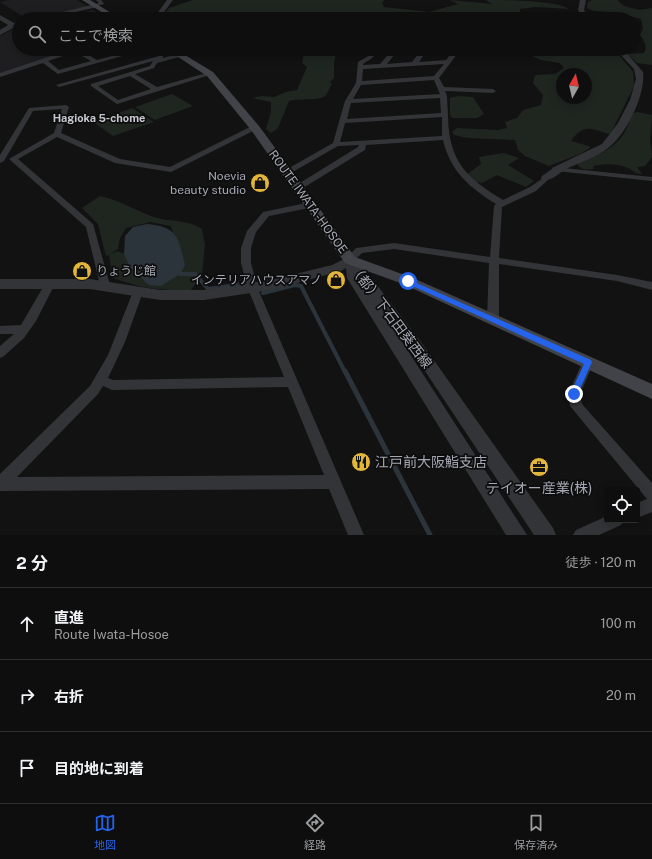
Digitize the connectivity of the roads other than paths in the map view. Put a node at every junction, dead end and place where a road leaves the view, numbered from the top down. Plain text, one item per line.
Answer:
1 (85, 0) edge
2 (170, 0) edge
3 (581, 0) edge
4 (97, 3) edge
5 (63, 12) edge
6 (109, 12) edge
7 (161, 12) edge
8 (582, 12) edge
9 (0, 17) edge
10 (12, 22) edge
11 (12, 26) edge
12 (0, 33) edge
13 (55, 56) edge
14 (88, 56) edge
15 (115, 56) edge
16 (161, 56) edge
17 (167, 56) edge
18 (181, 56) edge
19 (371, 56) edge
20 (390, 56) edge
21 (420, 56) edge
22 (452, 56) edge
23 (625, 56) edge
24 (43, 60) junction
25 (95, 61) junction
26 (447, 62) junction
27 (414, 64) junction
28 (382, 66) junction
29 (360, 67) junction
30 (131, 74) junction
31 (210, 74) junction
32 (0, 75) edge
33 (436, 78) junction
34 (359, 83) junction
35 (59, 85) dead end
36 (155, 89) junction
37 (493, 91) dead end
38 (443, 92) junction
39 (348, 101) junction
40 (445, 115) junction
41 (343, 121) junction
42 (255, 128) junction
43 (57, 134) junction
44 (446, 138) junction
45 (363, 143) junction
46 (336, 144) junction
47 (13, 159) junction
48 (0, 161) edge
49 (0, 164) edge
50 (556, 169) junction
51 (286, 172) junction
52 (546, 178) joint
53 (652, 179) edge
54 (298, 188) junction
55 (501, 204) junction
56 (311, 205) junction
57 (350, 260) junction
58 (495, 260) junction
59 (0, 284) edge
60 (50, 284) junction
61 (105, 285) junction
62 (652, 286) edge
63 (253, 289) junction
64 (138, 292) junction
65 (493, 319) junction
66 (24, 329) junction
67 (0, 330) edge
68 (0, 353) edge
69 (588, 362) junction
70 (101, 380) junction
71 (292, 382) junction
72 (652, 392) edge
73 (334, 482) junction
74 (0, 484) edge
75 (652, 494) edge
76 (652, 504) edge
77 (640, 510) edge
78 (609, 523) edge
79 (356, 535) edge
80 (517, 535) edge
81 (546, 535) edge
82 (581, 535) edge

1 - 4 main road
2 - 7 street
3 - 8 street
4 - 5 street
4 - 6 main road
9 - 10 street
11 - 12 street
13 - 24 street
14 - 25 street
15 - 25 street
16 - 35 street
17 - 30 street
18 - 31 main road, ROUTE IWATA-HOSOE
19 - 29 street
20 - 28 street
21 - 27 street
22 - 26 street
23 - 50 street
24 - 25 street
24 - 32 street
26 - 27 street
26 - 33 street
27 - 28 street
28 - 29 street
29 - 34 street
30 - 36 street
30 - 36 street
31 - 36 street
31 - 42 main road, ROUTE IWATA-HOSOE
33 - 34 street
33 - 38 street
34 - 39 street
37 - 38 street
38 - 39 street
38 - 40 street
39 - 41 street
40 - 41 street
40 - 44 street
41 - 46 street
42 - 43 street
42 - 51 main road, ROUTE IWATA-HOSOE
43 - 47 street
43 - 48 street
44 - 45 street
44 - 55 street
45 - 46 street
45 - 54 street
46 - 51 street
47 - 49 street
47 - 61 street
50 - 52 street
50 - 53 street
51 - 54 main road, ROUTE IWATA-HOSOE
52 - 55 street
54 - 56 main road, ROUTE IWATA-HOSOE
55 - 58 street
56 - 57 main road, ROUTE IWATA-HOSOE
56 - 63 street
57 - 58 street
57 - 63 street
57 - 65 main road, ROUTE IWATA-HOSOE
57 - 80 street, （都）下石田葵西線
57 - 81 street, （都）下石田葵西線
58 - 62 street
58 - 65 street
59 - 60 street
60 - 61 street
60 - 66 street
61 - 64 street
63 - 64 street
63 - 71 street
64 - 70 street
65 - 69 main road, ROUTE IWATA-HOSOE
66 - 67 street
66 - 68 street
69 - 72 main road, ROUTE IWATA-HOSOE
69 - 75 street
70 - 71 street
70 - 74 street
71 - 73 street
73 - 74 street
73 - 79 street
76 - 77 street
78 - 82 street

